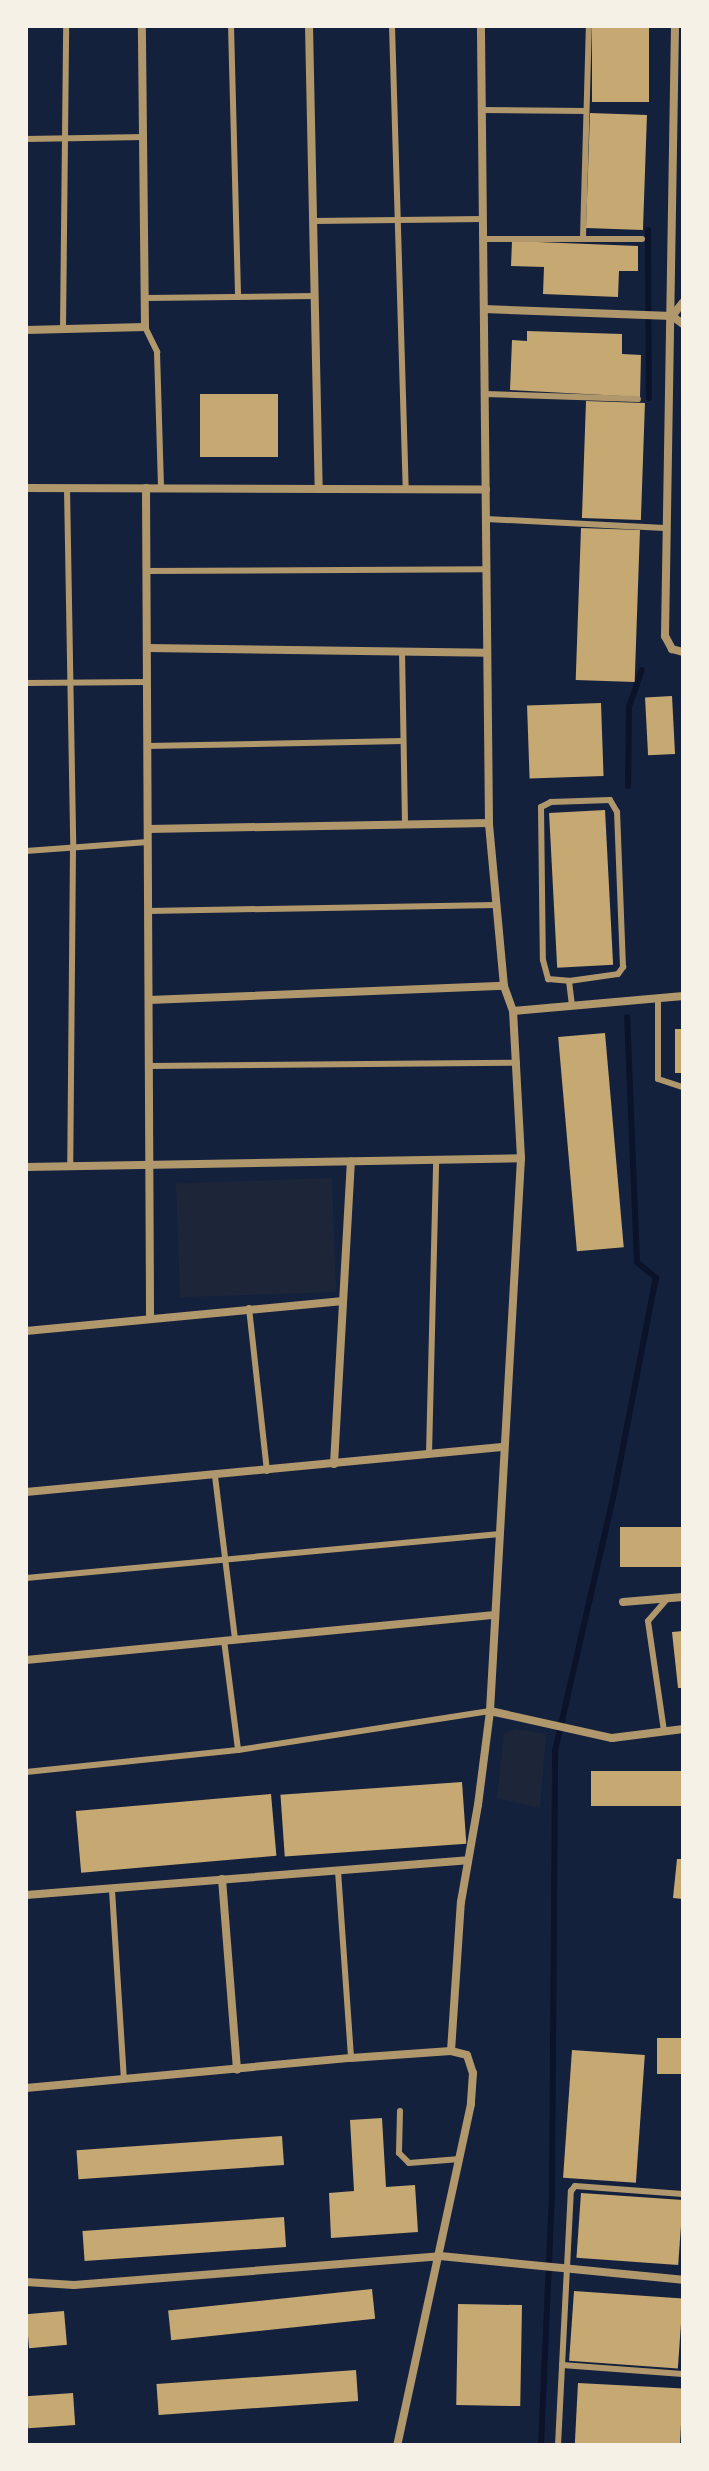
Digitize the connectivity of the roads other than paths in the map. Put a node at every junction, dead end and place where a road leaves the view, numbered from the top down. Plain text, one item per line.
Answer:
1 (66, 26) edge
2 (142, 26) edge
3 (231, 26) edge
4 (309, 26) edge
5 (392, 26) edge
6 (481, 26) edge
7 (589, 26) edge
8 (675, 26) edge
9 (482, 110) junction
10 (586, 111) junction
11 (144, 137) junction
12 (65, 138) junction
13 (26, 139) edge
14 (483, 219) junction
15 (398, 220) junction
16 (313, 221) junction
17 (583, 237) junction
18 (483, 239) junction
19 (642, 239) dead end
20 (315, 296) junction
21 (238, 297) junction
22 (146, 298) junction
23 (683, 302) edge
24 (484, 309) junction
25 (672, 316) junction
26 (683, 324) edge
27 (145, 327) junction
28 (63, 329) junction
29 (26, 330) edge
30 (485, 394) junction
31 (638, 399) dead end
32 (26, 488) edge
33 (67, 488) junction
34 (146, 488) junction
35 (161, 489) junction
36 (319, 489) junction
37 (406, 490) junction
38 (486, 490) junction
39 (486, 519) junction
40 (665, 528) junction
41 (487, 569) junction
42 (146, 571) junction
43 (147, 648) junction
44 (402, 651) junction
45 (683, 652) edge
46 (487, 653) junction
47 (147, 682) junction
48 (26, 683) edge
49 (70, 683) junction
50 (403, 741) junction
51 (147, 746) junction
52 (489, 823) junction
53 (405, 824) junction
54 (148, 829) junction
55 (148, 842) junction
56 (73, 848) junction
57 (26, 851) edge
58 (496, 905) junction
59 (148, 911) junction
60 (569, 981) junction
61 (504, 986) junction
62 (683, 996) edge
63 (658, 999) junction
64 (149, 1000) junction
65 (572, 1006) junction
66 (513, 1011) junction
67 (517, 1063) junction
68 (149, 1066) junction
69 (683, 1087) edge
70 (521, 1158) junction
71 (436, 1160) junction
72 (351, 1161) junction
73 (149, 1165) junction
74 (70, 1166) junction
75 (26, 1167) edge
76 (341, 1301) junction
77 (249, 1308) junction
78 (150, 1317) junction
79 (26, 1331) edge
80 (502, 1447) junction
81 (429, 1454) junction
82 (334, 1464) junction
83 (267, 1471) junction
84 (215, 1476) junction
85 (26, 1492) edge
86 (497, 1534) junction
87 (225, 1557) junction
88 (26, 1578) edge
89 (683, 1597) edge
90 (668, 1598) junction
91 (623, 1602) dead end
92 (495, 1615) junction
93 (235, 1639) junction
94 (224, 1640) junction
95 (26, 1660) edge
96 (490, 1711) junction
97 (683, 1729) edge
98 (664, 1731) junction
99 (238, 1750) junction
100 (26, 1772) edge
101 (468, 1860) junction
102 (338, 1871) junction
103 (222, 1879) junction
104 (112, 1890) junction
105 (26, 1895) edge
106 (451, 2051) junction
107 (351, 2058) junction
108 (237, 2069) junction
109 (124, 2079) junction
110 (26, 2088) edge
111 (400, 2111) dead end
112 (460, 2159) junction
113 (683, 2194) edge
114 (440, 2256) junction
115 (564, 2270) junction
116 (683, 2280) edge
117 (26, 2282) edge
118 (562, 2365) junction
119 (683, 2374) edge
120 (397, 2445) edge
121 (558, 2445) edge

1 - 12 lane
2 - 11 street
3 - 21 lane
4 - 16 street
5 - 15 lane
6 - 9 street
7 - 10 lane
8 - 25 street
9 - 10 lane
9 - 14 street
10 - 17 lane
11 - 12 lane
11 - 22 street
12 - 13 lane
12 - 28 lane
14 - 15 lane
14 - 18 street
15 - 16 lane
15 - 37 lane
16 - 20 street
17 - 18 lane
17 - 19 lane
18 - 24 street
20 - 21 lane
20 - 36 street
21 - 22 lane
22 - 27 street
23 - 25 street
24 - 25 street
24 - 30 street
25 - 26 street
25 - 40 street
27 - 28 street
27 - 35 lane
28 - 29 street
30 - 31 lane
30 - 38 street
32 - 33 street
33 - 34 street
33 - 49 lane
34 - 35 street
34 - 42 street
35 - 36 street
36 - 37 street
37 - 38 street
38 - 39 street
39 - 40 lane
39 - 41 street
40 - 45 street
41 - 42 lane
41 - 46 street
42 - 43 street
43 - 44 street
43 - 47 street
44 - 46 street
44 - 50 lane
46 - 52 street
47 - 49 lane
47 - 51 street
48 - 49 lane
49 - 56 lane
50 - 51 lane
50 - 53 lane
51 - 54 street
52 - 53 street
52 - 58 street
53 - 54 street
54 - 55 street
55 - 56 lane
55 - 59 street
56 - 57 lane
56 - 74 lane
58 - 59 lane
58 - 61 street
59 - 64 street
60 - 60 lane
60 - 65 lane
61 - 64 street
61 - 66 street
62 - 63 street
63 - 65 street
63 - 69 lane
64 - 68 street
65 - 66 street
66 - 67 street
67 - 68 lane
67 - 70 street
68 - 73 street
70 - 71 street
70 - 80 street
71 - 72 street
71 - 81 lane
72 - 73 street
72 - 76 street
73 - 74 street
73 - 78 street
74 - 75 street
76 - 77 street
76 - 82 street
77 - 78 street
77 - 83 lane
78 - 79 street
80 - 81 street
80 - 86 street
81 - 82 street
82 - 83 street
83 - 84 street
84 - 85 street
84 - 87 lane
86 - 87 lane
86 - 92 street
87 - 88 lane
87 - 93 lane
89 - 90 street
90 - 91 street
90 - 98 lane
92 - 93 street
92 - 96 street
93 - 94 street
94 - 95 street
94 - 99 lane
96 - 98 street
96 - 99 lane
96 - 101 street
97 - 98 street
99 - 100 lane
101 - 102 street
101 - 106 street
102 - 103 street
102 - 107 lane
103 - 104 street
103 - 108 street
104 - 105 street
104 - 109 lane
106 - 107 street
106 - 112 street
107 - 108 street
108 - 109 street
109 - 110 street
111 - 112 lane
112 - 114 street
113 - 115 lane
114 - 115 street
114 - 117 street
114 - 120 street
115 - 116 street
115 - 118 lane
118 - 119 lane
118 - 121 lane

